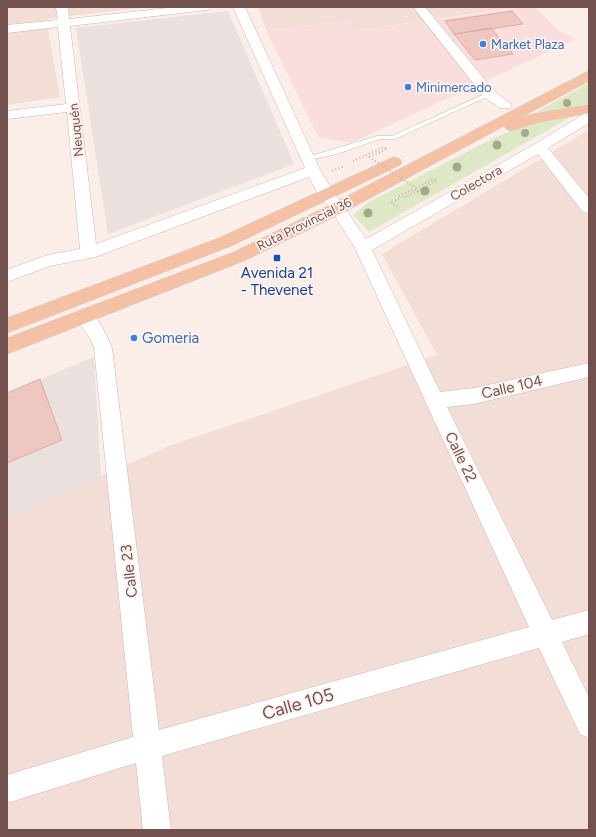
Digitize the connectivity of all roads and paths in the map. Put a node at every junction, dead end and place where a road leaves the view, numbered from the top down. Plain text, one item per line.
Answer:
1 (62, 7) edge
2 (206, 7) edge
3 (239, 7) edge
4 (419, 7) edge
5 (63, 23) junction
6 (7, 29) edge
7 (589, 61) edge
8 (589, 75) edge
9 (489, 94) junction
10 (505, 105) junction
11 (74, 106) junction
12 (589, 109) edge
13 (7, 115) edge
14 (589, 117) edge
15 (540, 147) junction
16 (431, 159) junction
17 (353, 161) dead end
18 (310, 164) junction
19 (414, 189) dead end
20 (402, 198) junction
21 (332, 201) junction
22 (391, 202) dead end
23 (589, 208) edge
24 (363, 248) junction
25 (89, 253) junction
26 (7, 276) edge
27 (84, 317) junction
28 (7, 326) edge
29 (7, 346) edge
30 (589, 370) edge
31 (434, 401) junction
32 (589, 622) edge
33 (546, 634) junction
34 (589, 725) edge
35 (149, 746) junction
36 (7, 789) edge
37 (157, 830) edge

1 - 5 street, Neuquén
2 - 5 street
3 - 18 street, Calle 22
4 - 9 street
5 - 6 street
5 - 11 street, Neuquén
7 - 10 main road, Ruta Provincial 36
8 - 16 main road, Ruta Provincial 36
9 - 10 street
9 - 18 lane
10 - 21 main road, Ruta Provincial 36
11 - 13 street
11 - 25 street, Neuquén
12 - 16 main road
14 - 15 street, Colectora
15 - 23 street
15 - 24 street, Colectora
16 - 21 main road, Ruta Provincial 36
17 - 20 path, bridge
18 - 21 street, Calle 22
18 - 25 street
19 - 20 path
20 - 22 path
21 - 24 street, Calle 22
21 - 27 main road, Ruta Provincial 36
21 - 28 main road, Ruta Provincial 36
24 - 31 street, Calle 22
25 - 26 street
27 - 29 main road, Ruta Provincial 36
27 - 35 street, Calle 23
30 - 31 street, Calle 104
31 - 33 street, Calle 22
32 - 33 street, Calle 105
33 - 34 street, Calle 22
33 - 35 street, Calle 105
35 - 36 street, Calle 105
35 - 37 street, Calle 23

